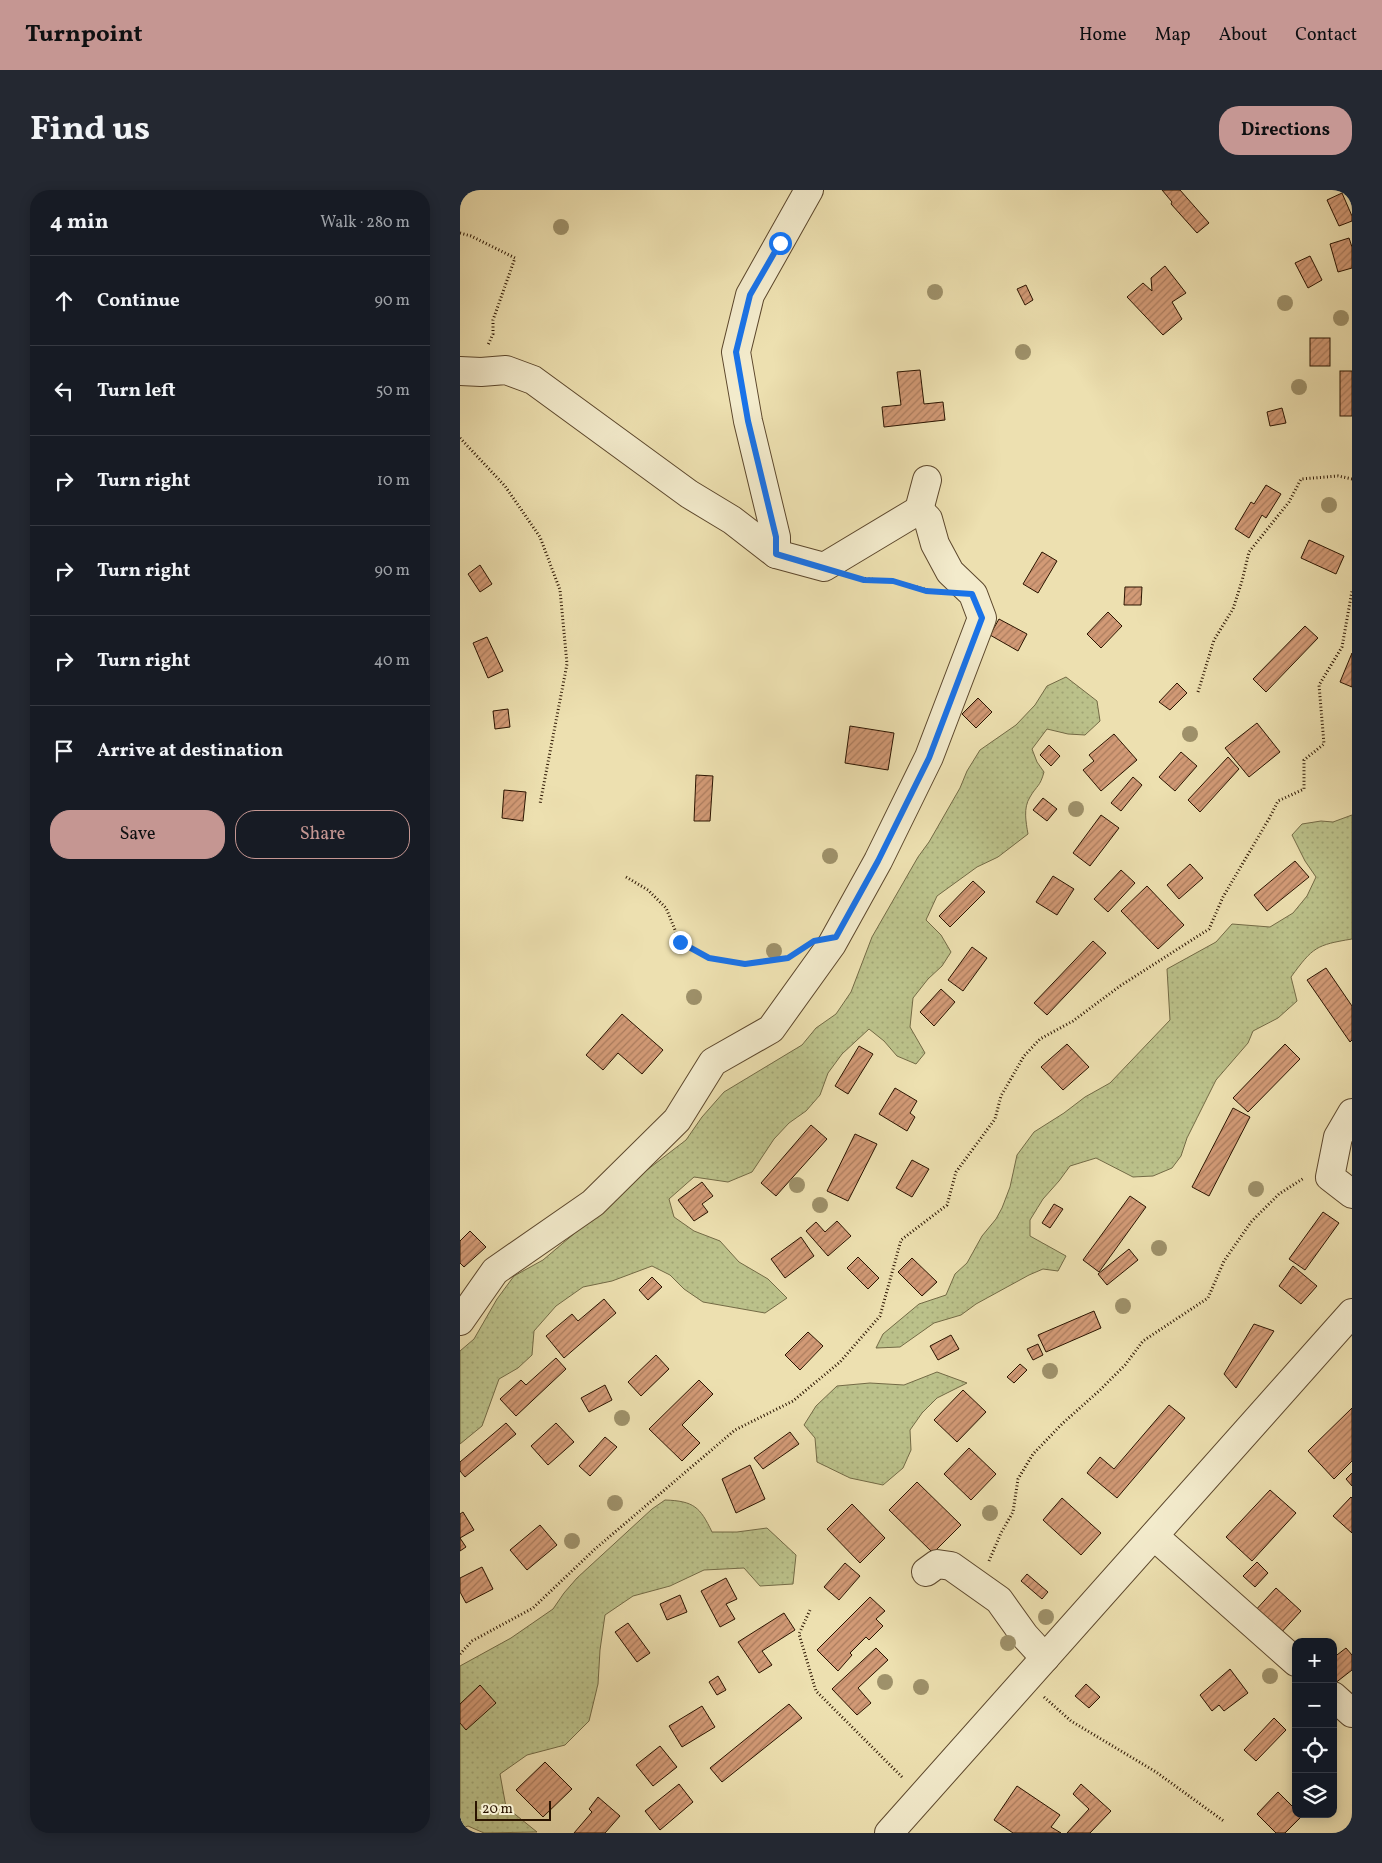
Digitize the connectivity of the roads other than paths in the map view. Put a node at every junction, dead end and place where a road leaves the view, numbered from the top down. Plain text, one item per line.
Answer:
1 (809, 190) edge
2 (460, 371) edge
3 (927, 480) dead end
4 (919, 510) junction
5 (776, 554) junction
6 (1352, 1113) edge
7 (1352, 1194) edge
8 (1351, 1315) edge
9 (460, 1321) edge
10 (1154, 1536) junction
11 (926, 1572) dead end
12 (1045, 1658) junction
13 (1292, 1658) edge
14 (1337, 1700) edge
15 (1352, 1713) edge
16 (889, 1833) edge

1 - 5 street
2 - 5 street
3 - 4 street
4 - 5 street
4 - 9 street
6 - 7 street
8 - 10 street
10 - 12 street
10 - 13 street
11 - 12 street
12 - 16 street
14 - 15 street

